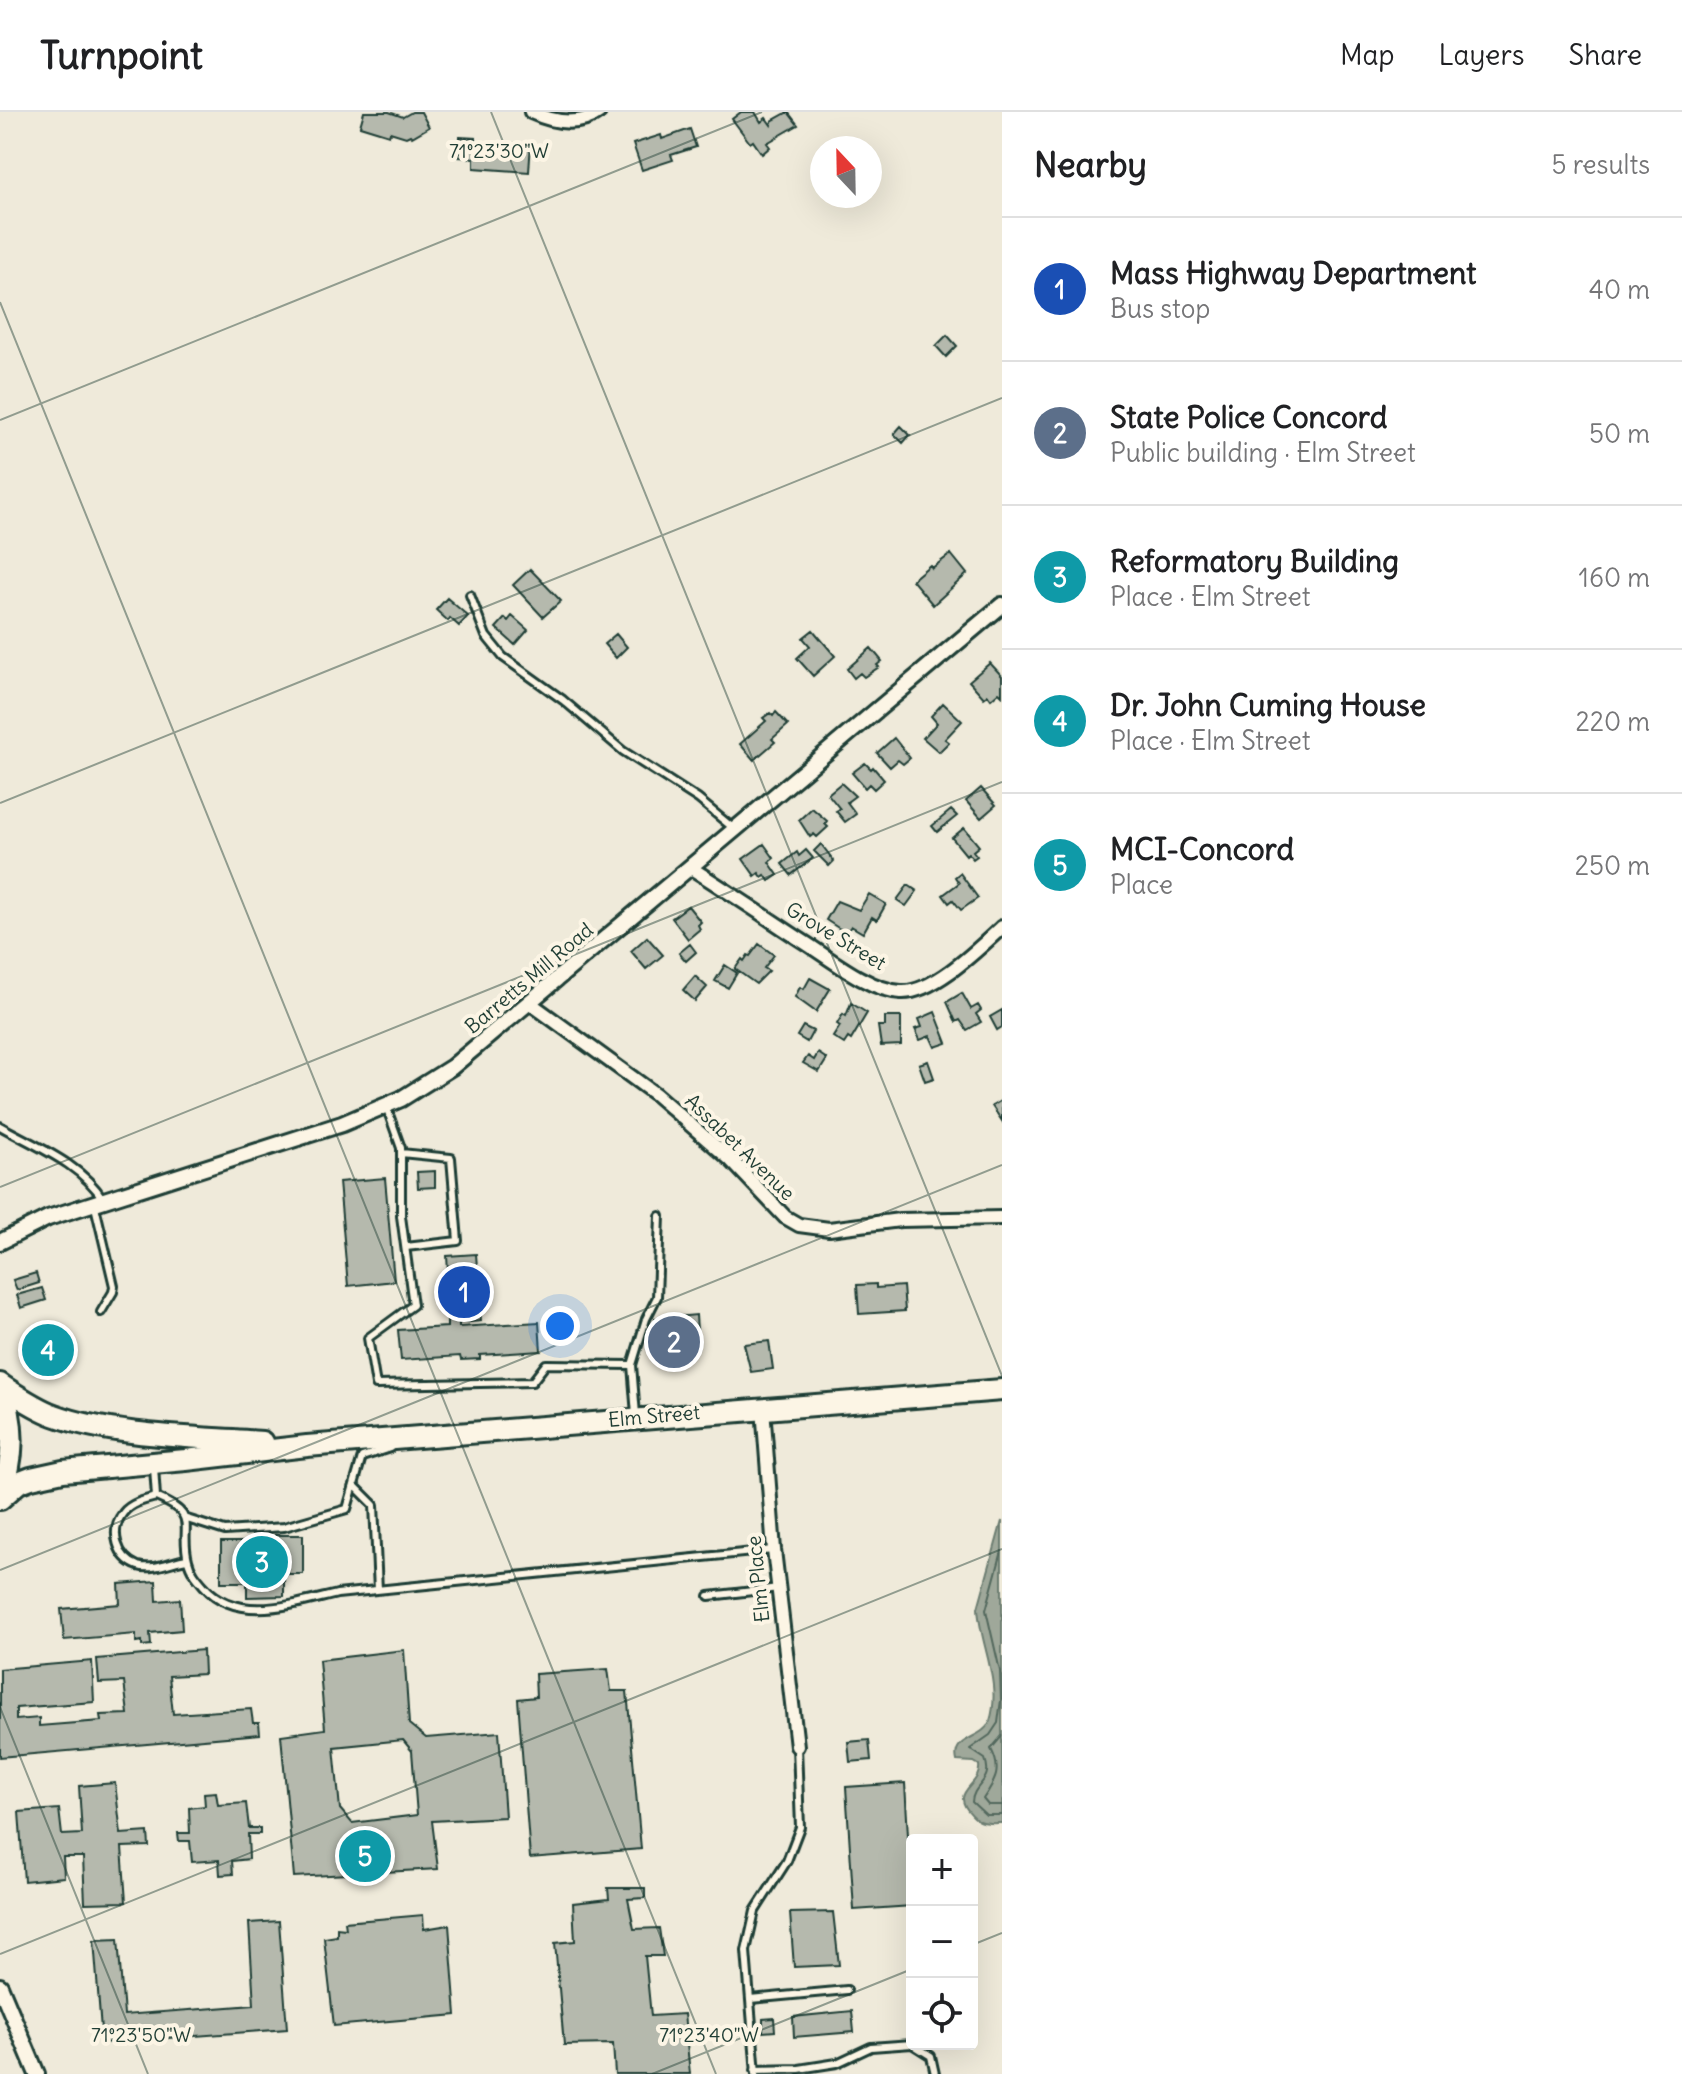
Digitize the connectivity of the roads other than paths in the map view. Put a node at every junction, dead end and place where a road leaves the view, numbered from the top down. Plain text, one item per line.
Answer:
1 (531, 112) edge
2 (599, 112) edge
3 (470, 595) dead end
4 (1002, 605) edge
5 (735, 831) junction
6 (691, 868) junction
7 (1002, 927) edge
8 (530, 1003) junction
9 (386, 1106) junction
10 (0, 1126) edge
11 (401, 1153) junction
12 (99, 1201) junction
13 (660, 1216) dead end
14 (1002, 1218) edge
15 (0, 1242) edge
16 (406, 1247) junction
17 (101, 1312) dead end
18 (632, 1365) junction
19 (0, 1384) edge
20 (1002, 1390) edge
21 (763, 1408) junction
22 (636, 1418) junction
23 (431, 1435) junction
24 (307, 1446) junction
25 (154, 1463) junction
26 (354, 1485) junction
27 (156, 1497) junction
28 (0, 1498) edge
29 (187, 1519) junction
30 (774, 1550) junction
31 (187, 1559) junction
32 (779, 1588) junction
33 (378, 1590) junction
34 (709, 1596) dead end
35 (797, 1746) joint
36 (0, 1986) edge
37 (847, 1990) dead end
38 (750, 1999) junction
39 (755, 2072) edge
40 (37, 2074) edge
41 (935, 2074) edge

1 - 2 street
3 - 5 lane
4 - 5 street, Barretts Mill Road
5 - 6 street, Barretts Mill Road
6 - 7 street, Grove Street
6 - 8 street, Barretts Mill Road
8 - 9 street, Barretts Mill Road
8 - 14 street, Assabet Avenue
9 - 11 lane
9 - 12 street, Barretts Mill Road
10 - 12 lane
11 - 16 lane
11 - 16 lane
12 - 15 street, Barretts Mill Road
12 - 17 lane
13 - 18 lane
16 - 18 lane
18 - 22 lane
19 - 24 highway, Elm Street
19 - 28 highway
20 - 21 highway, Elm Street
21 - 22 highway, Elm Street
21 - 30 street, Elm Place
22 - 23 highway, Elm Street
23 - 24 highway, Elm Street
23 - 26 lane
24 - 25 highway, Elm Street
25 - 27 lane
25 - 28 highway, Elm Street
26 - 29 lane
26 - 33 lane
27 - 29 lane
27 - 31 lane
29 - 31 lane
30 - 32 street, Elm Place
30 - 33 lane
31 - 33 lane
32 - 34 lane
32 - 35 street, Elm Place
35 - 38 lane
36 - 40 street
37 - 38 lane
38 - 39 lane
39 - 41 lane

